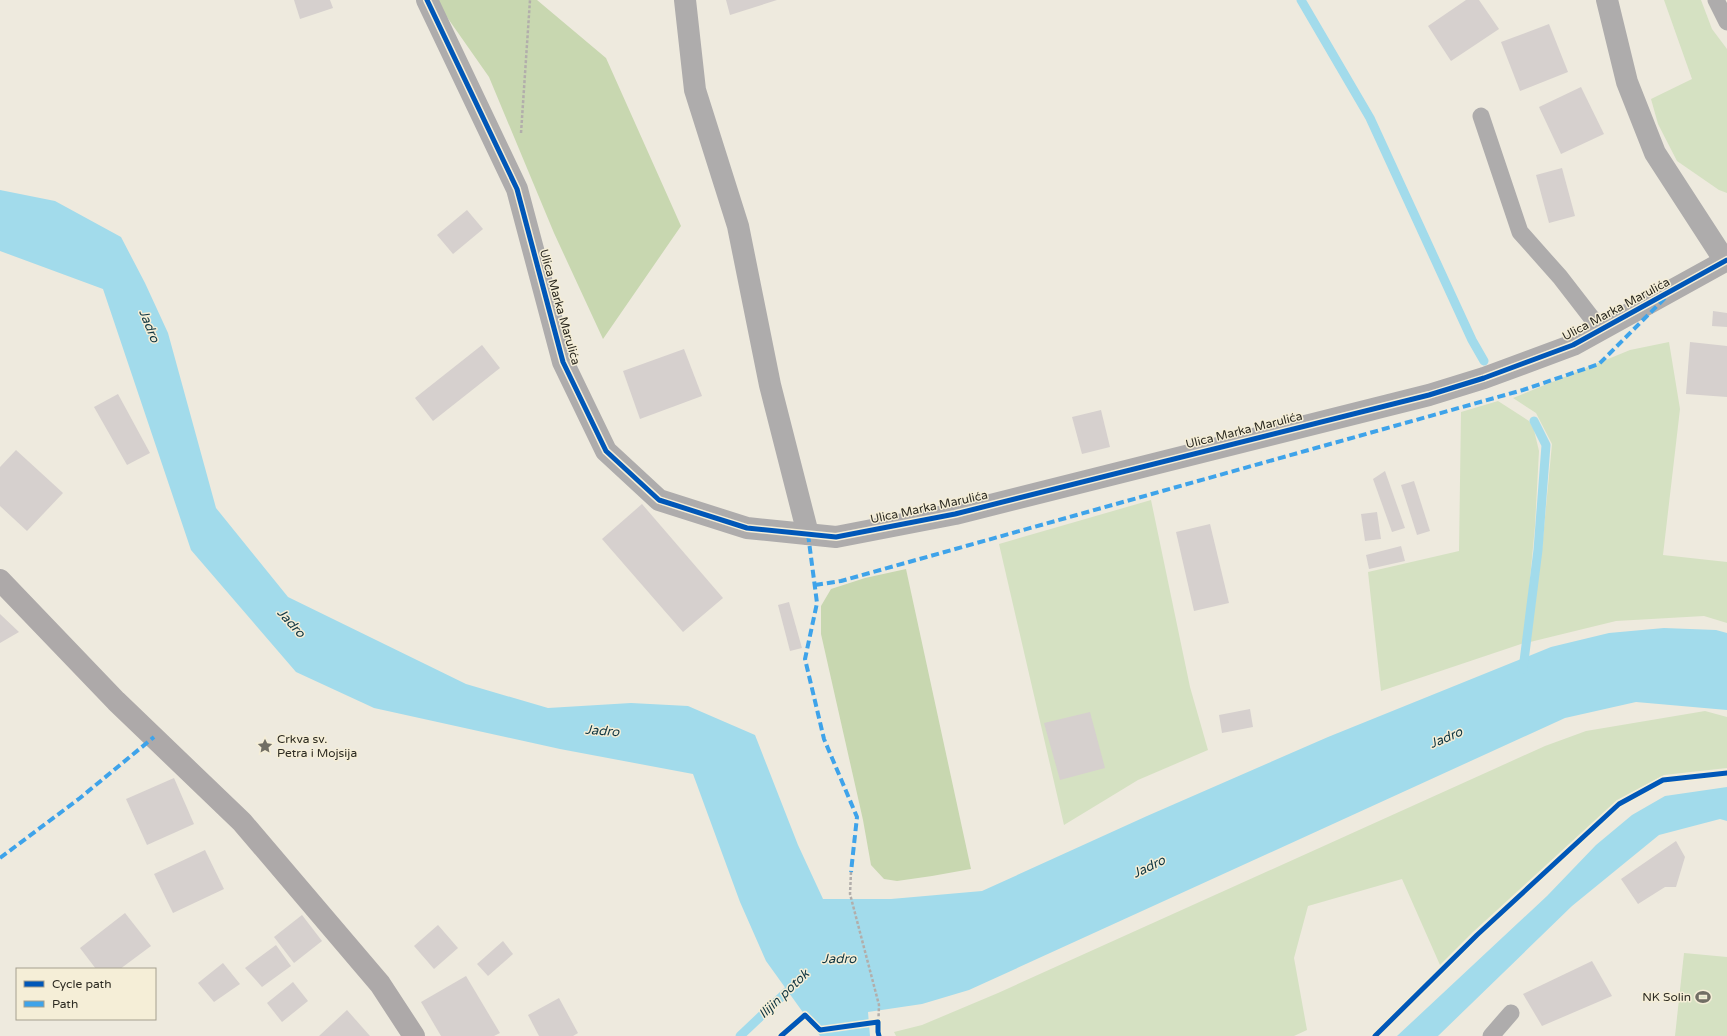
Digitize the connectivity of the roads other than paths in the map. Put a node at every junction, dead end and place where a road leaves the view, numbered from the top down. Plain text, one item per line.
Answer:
1 (427, 0) edge
2 (685, 0) edge
3 (1607, 0) edge
4 (1716, 0) edge
5 (1727, 22) edge
6 (1481, 116) dead end
7 (1726, 260) edge
8 (1601, 330) junction
9 (808, 534) junction
10 (0, 580) edge
11 (1511, 1013) dead end
12 (414, 1036) edge
13 (1491, 1036) edge

1 - 9 street, Ulica Marka Marulića
2 - 9 street
3 - 7 street
4 - 5 lane
6 - 8 lane
7 - 8 street, Ulica Marka Marulića
8 - 9 street, Ulica Marka Marulića
10 - 12 street
11 - 13 lane

